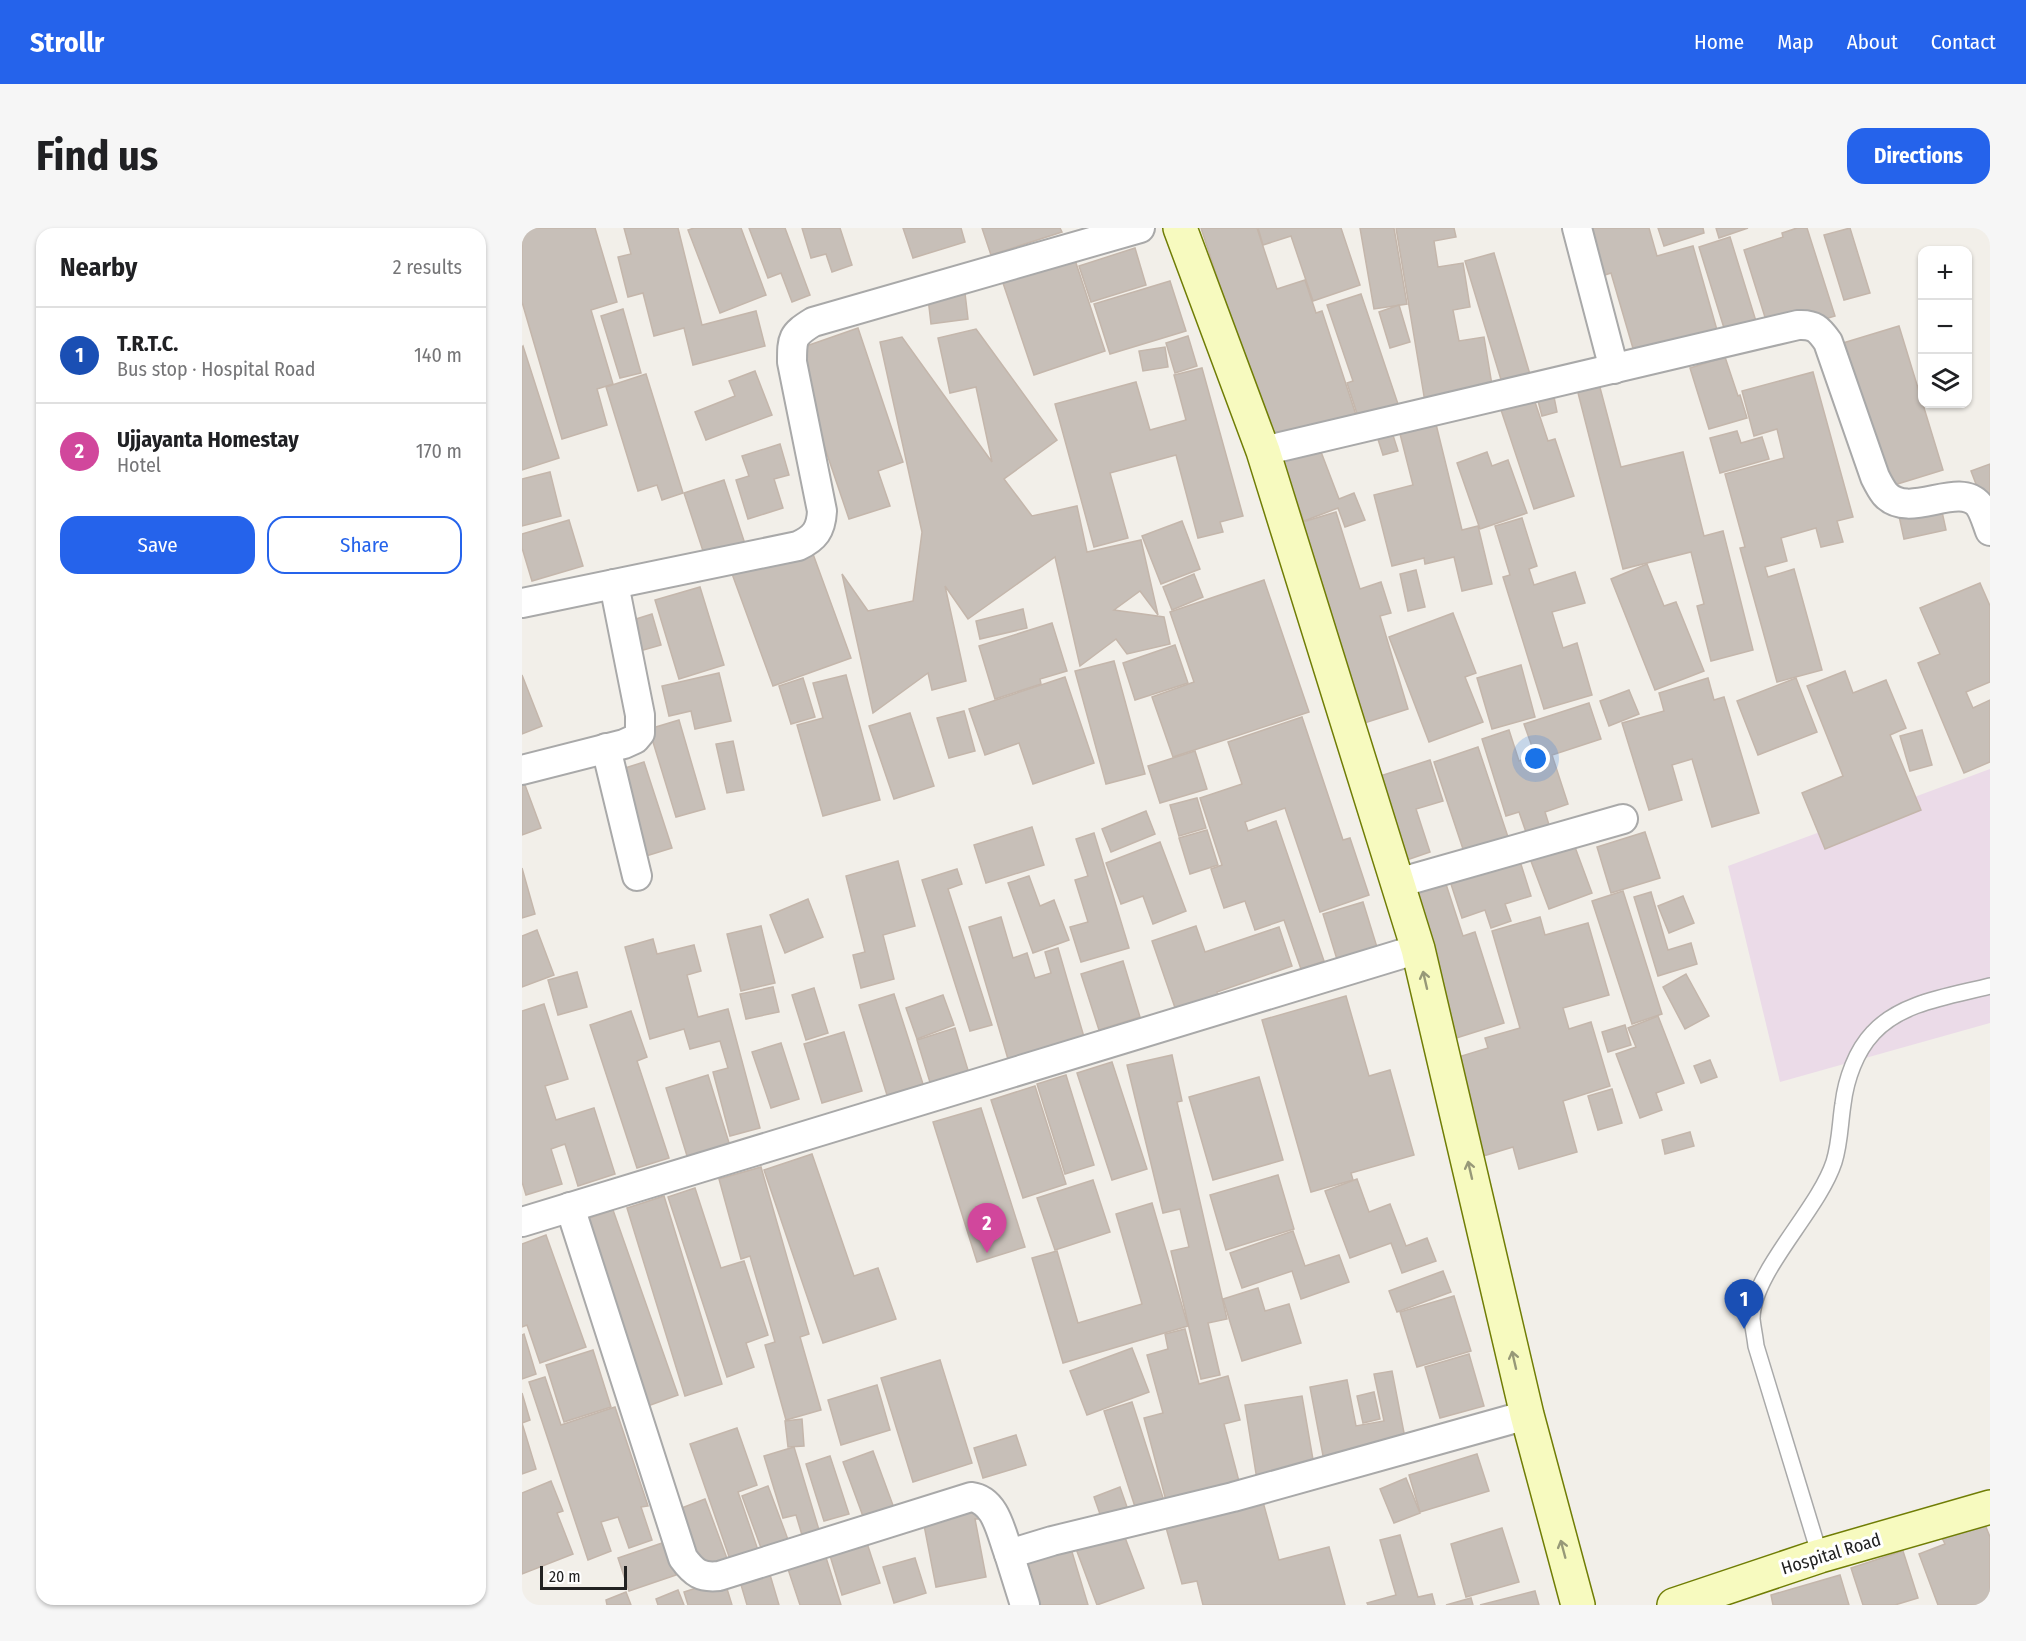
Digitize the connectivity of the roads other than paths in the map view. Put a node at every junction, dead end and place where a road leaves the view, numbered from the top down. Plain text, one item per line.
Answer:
1 (1140, 228) edge
2 (1180, 228) edge
3 (1577, 228) edge
4 (1614, 369) junction
5 (1263, 452) junction
6 (1990, 531) edge
7 (614, 584) junction
8 (522, 603) edge
9 (606, 748) junction
10 (522, 770) edge
11 (1623, 819) dead end
12 (637, 876) dead end
13 (1398, 883) junction
14 (1418, 949) junction
15 (1990, 986) edge
16 (570, 1207) junction
17 (522, 1222) edge
18 (1527, 1415) junction
19 (1990, 1507) edge
20 (1008, 1554) junction
21 (1820, 1556) junction
22 (1025, 1605) edge
23 (1578, 1605) edge
24 (1674, 1605) edge

1 - 7 street
2 - 5 street
3 - 4 street
4 - 5 street
4 - 6 street
5 - 13 street
7 - 8 street
7 - 9 street
9 - 10 street
9 - 12 street
11 - 13 street
13 - 14 street
14 - 16 street
18 -> 14 street
15 - 21 lane
16 - 17 street
16 - 20 street
18 - 20 street
23 -> 18 street
19 - 21 street, Hospital Road
20 - 22 street
21 - 24 street, Hospital Road

